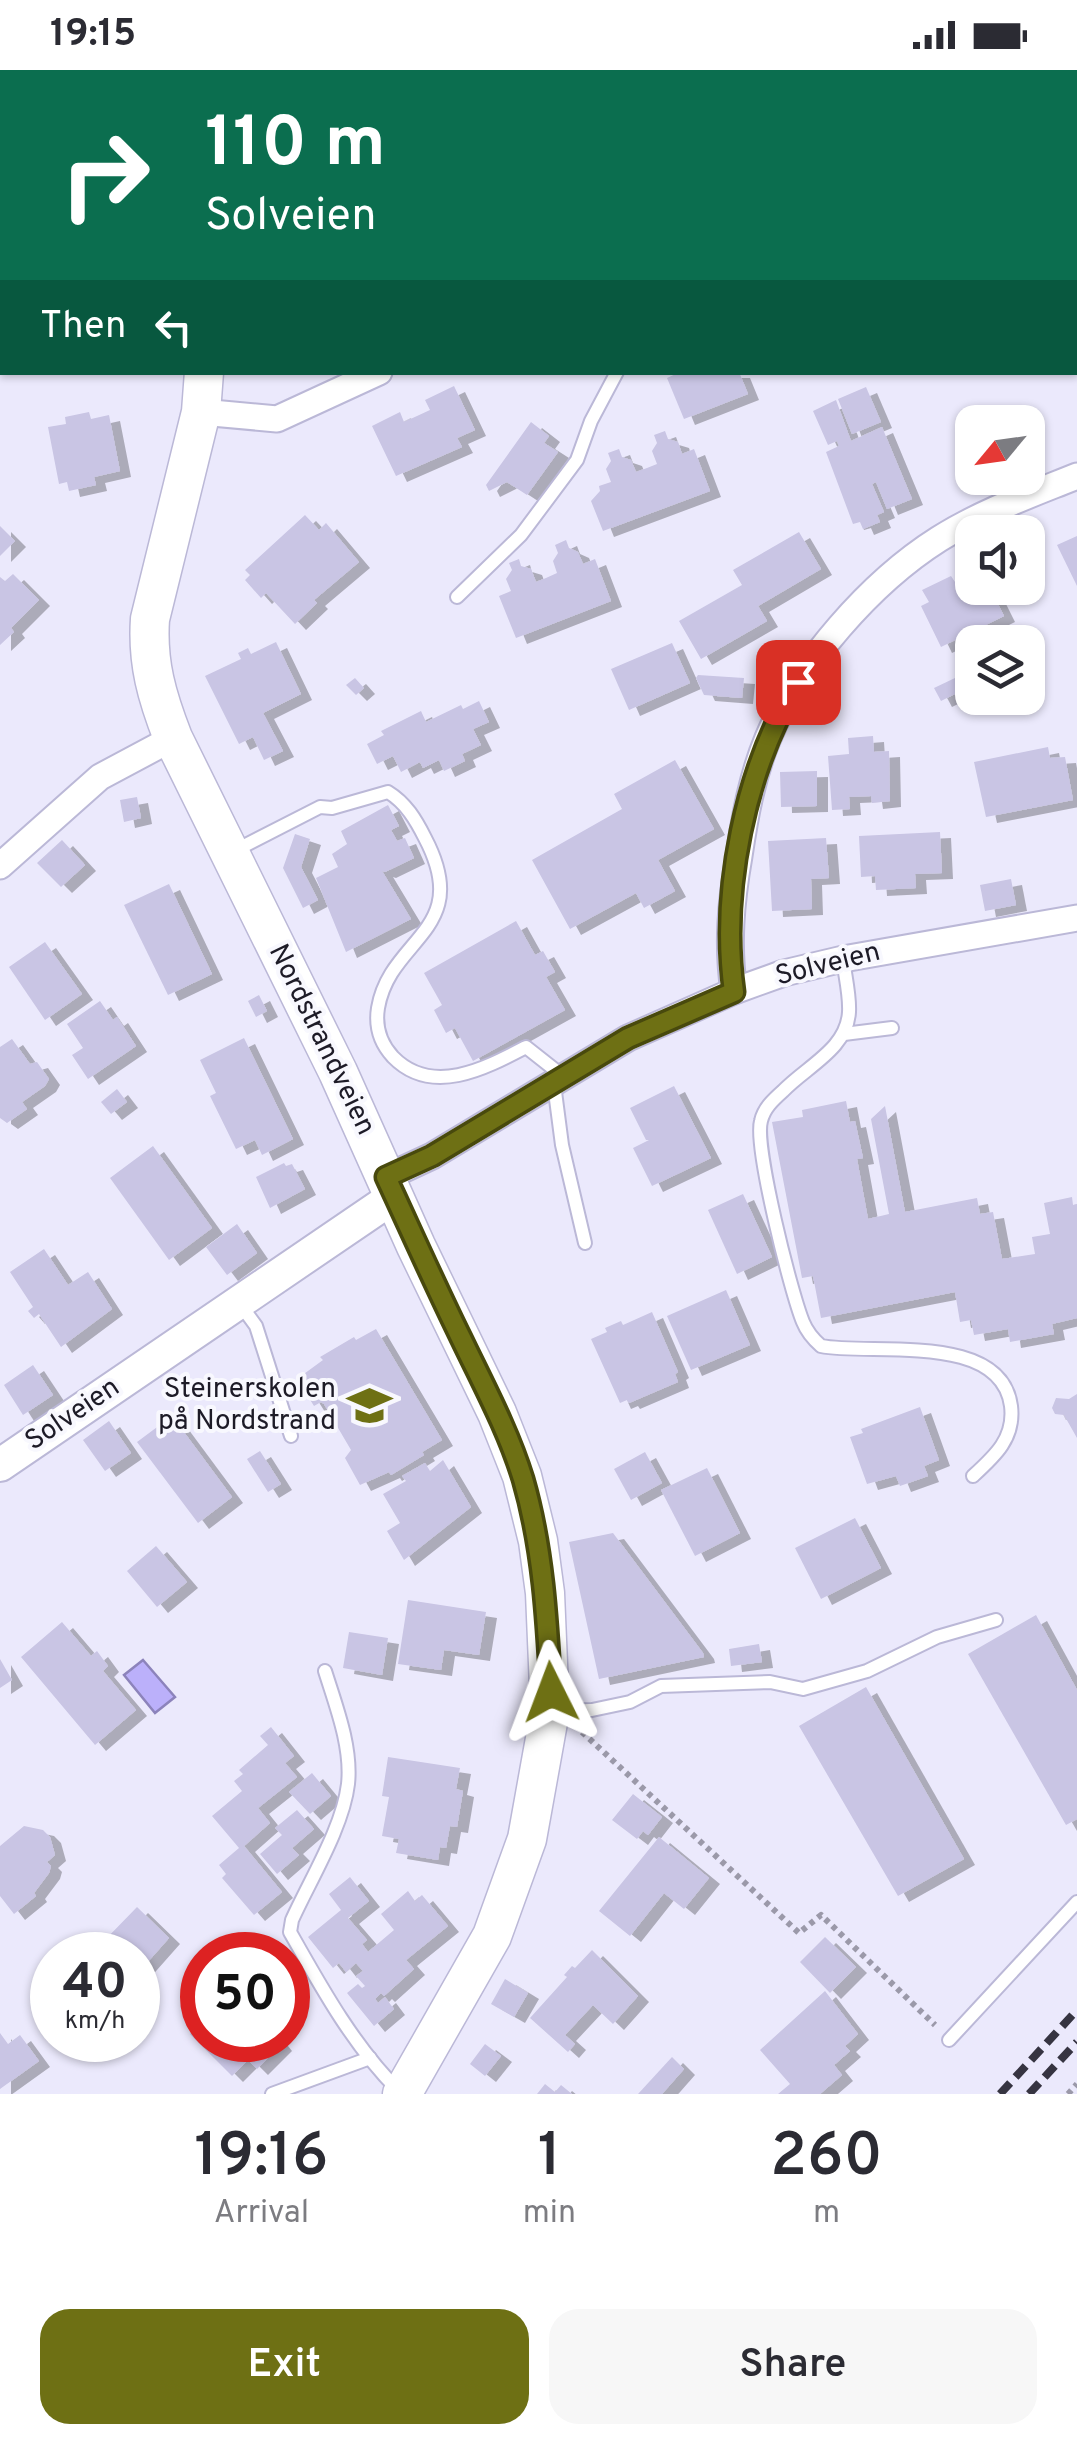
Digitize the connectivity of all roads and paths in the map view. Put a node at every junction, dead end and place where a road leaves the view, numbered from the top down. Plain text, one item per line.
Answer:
1 (204, 375) edge
2 (372, 375) edge
3 (615, 375) edge
4 (202, 412) junction
5 (1077, 476) edge
6 (457, 598) dead end
7 (173, 738) junction
8 (230, 853) junction
9 (0, 866) edge
10 (1077, 919) edge
11 (843, 959) junction
12 (734, 992) junction
13 (892, 1028) dead end
14 (844, 1034) junction
15 (559, 1081) junction
16 (391, 1187) junction
17 (585, 1243) dead end
18 (240, 1304) junction
19 (291, 1436) dead end
20 (0, 1465) edge
21 (973, 1476) dead end
22 (996, 1620) dead end
23 (325, 1672) dead end
24 (550, 1711) junction
25 (588, 1738) dead end
26 (1077, 1902) edge
27 (947, 2037) joint
28 (370, 2058) junction
29 (1077, 2084) edge
30 (272, 2094) edge
31 (402, 2094) edge
32 (1068, 2094) edge

1 - 4 main road, Nordstrandveien
2 - 4 street
3 - 6 lane
4 - 7 main road, Nordstrandveien
5 - 12 street
7 - 8 main road, Nordstrandveien
7 - 9 street
8 - 15 lane
8 - 16 main road, Nordstrandveien
10 - 11 street, Solveien
11 - 12 street, Solveien
11 - 14 lane
12 - 15 street, Solveien
13 - 14 lane
14 - 21 lane
15 - 16 street, Solveien
15 - 17 lane
16 - 18 street, Solveien
16 - 24 main road, Nordstrandveien
18 - 19 lane
18 - 20 street, Solveien
22 - 24 lane
23 - 28 lane
24 - 31 main road, Nordstrandveien
25 - 27 path
26 - 27 lane
28 - 30 lane
28 - 31 lane
29 - 32 path

